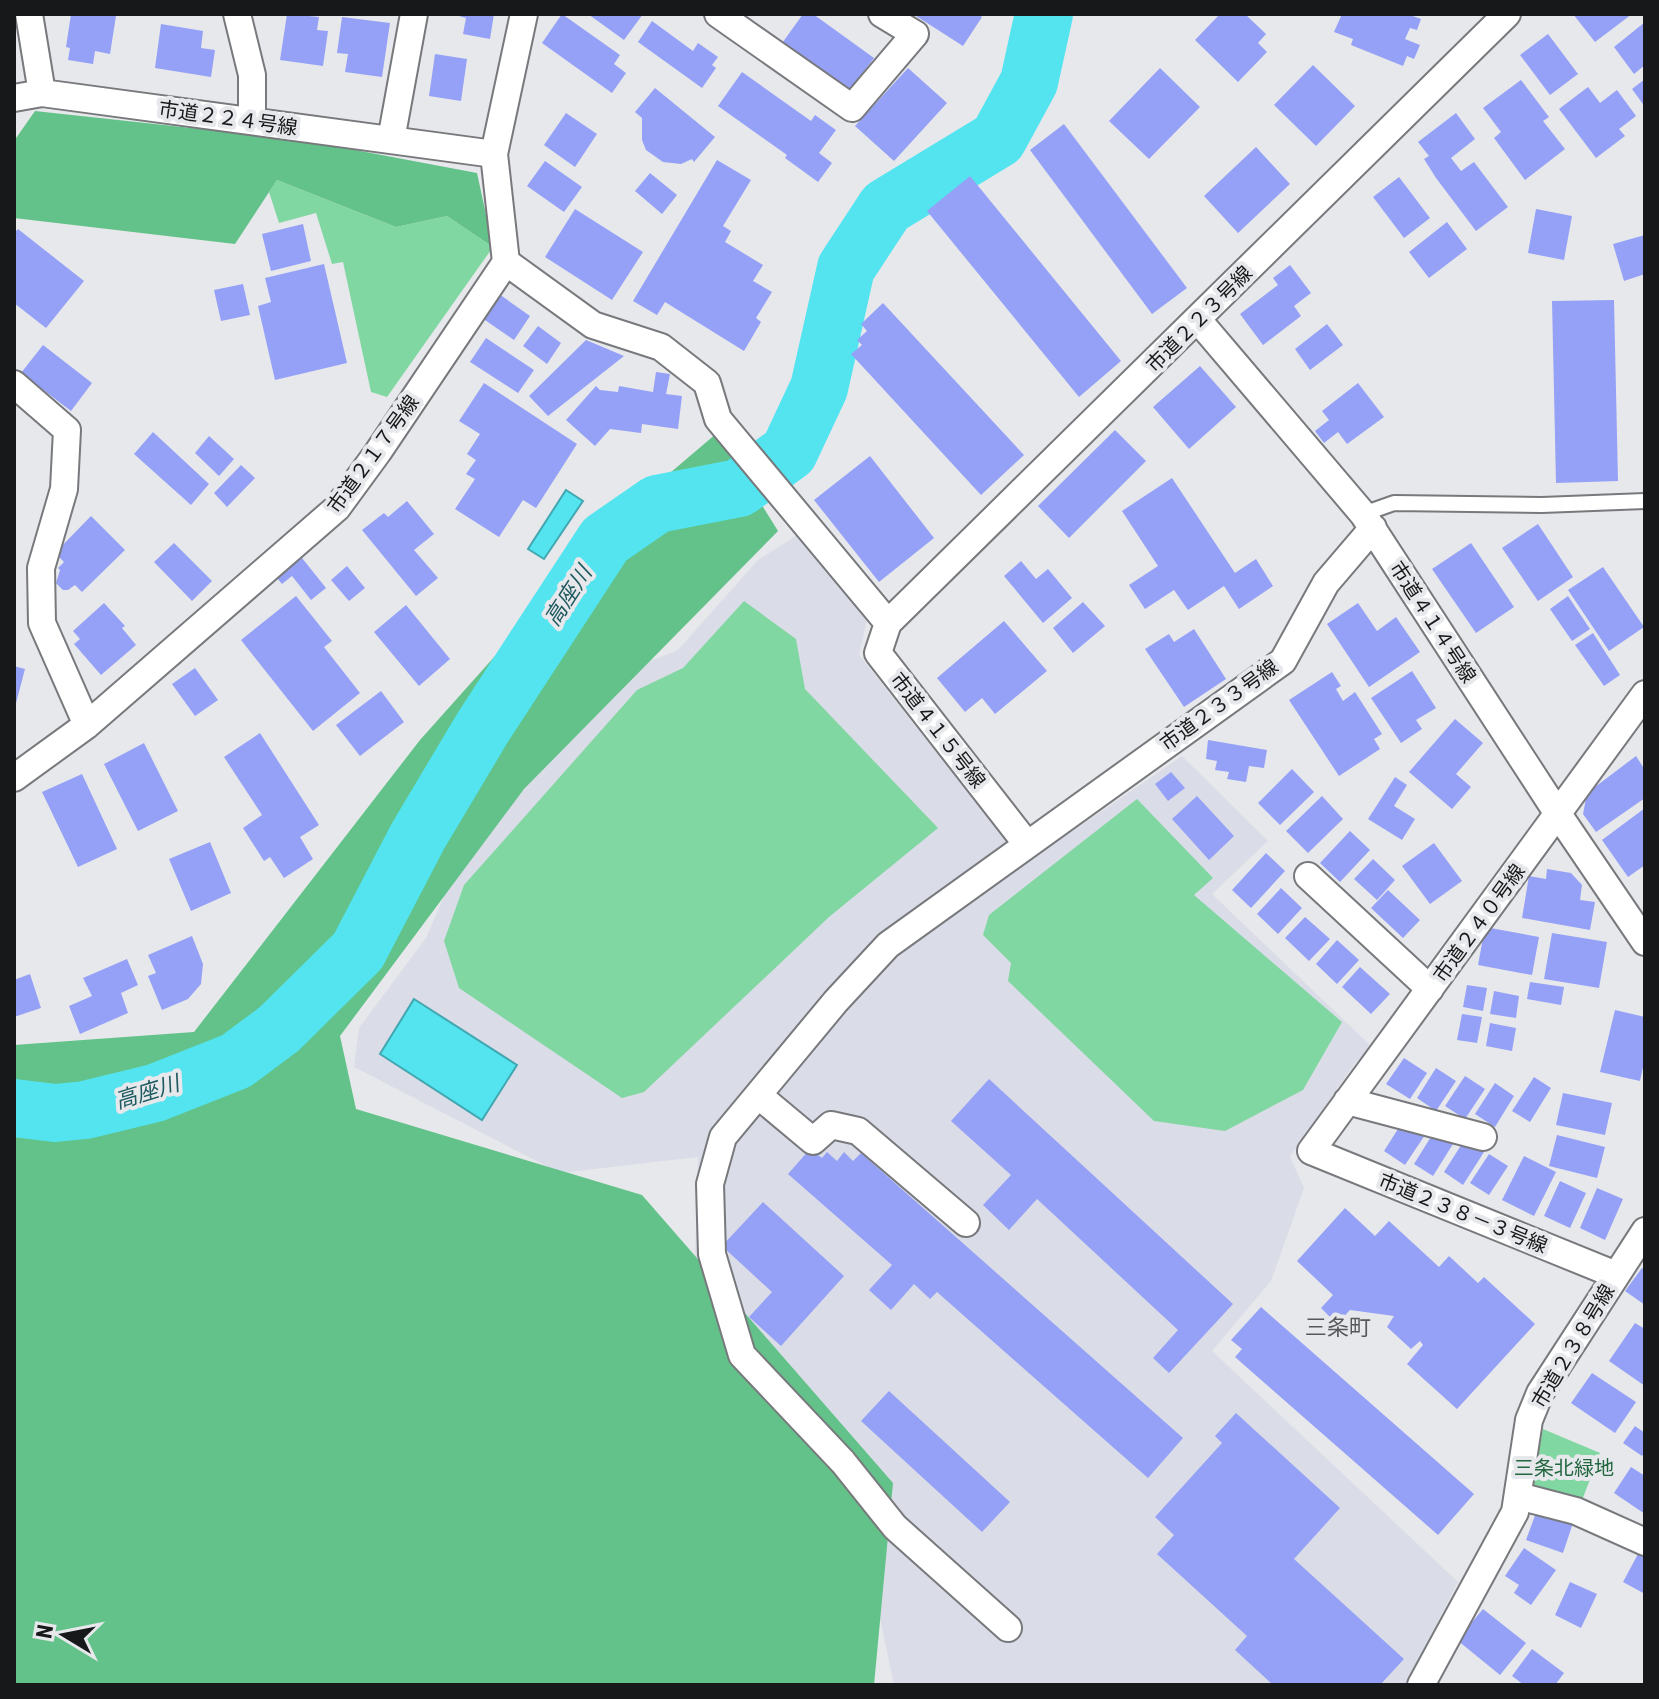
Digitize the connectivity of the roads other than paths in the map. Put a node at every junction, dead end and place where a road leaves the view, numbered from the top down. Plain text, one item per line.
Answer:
1 (29, 14) edge
2 (237, 14) edge
3 (414, 14) edge
4 (524, 14) edge
5 (718, 14) edge
6 (882, 14) edge
7 (1507, 14) edge
8 (42, 93) junction
9 (14, 98) edge
10 (252, 121) junction
11 (391, 140) junction
12 (494, 154) junction
13 (506, 262) junction
14 (1198, 320) junction
15 (14, 384) edge
16 (1645, 501) edge
17 (1368, 521) junction
18 (888, 623) junction
19 (1645, 694) edge
20 (87, 725) junction
21 (14, 778) edge
22 (1558, 814) junction
23 (1026, 843) junction
24 (1308, 876) dead end
25 (1645, 942) edge
26 (1430, 989) junction
27 (758, 1095) junction
28 (1347, 1101) junction
29 (1483, 1137) dead end
30 (1311, 1151) joint
31 (966, 1223) dead end
32 (1645, 1231) edge
33 (1616, 1275) junction
34 (1518, 1496) junction
35 (1645, 1542) edge
36 (1008, 1628) dead end
37 (1421, 1685) edge

1 - 8 street
2 - 10 street
3 - 11 street
4 - 12 street
5 - 6 street
7 - 14 street, 市道２２３号線
8 - 9 street, 市道２２４号線
8 - 10 street, 市道２２４号線
10 - 11 street, 市道２２４号線
11 - 12 street, 市道２２４号線
12 - 13 street
13 - 18 street
13 - 20 street, 市道２１７号線
14 - 17 street, 市道４１４号線
14 - 18 street, 市道２２３号線
15 - 20 street
16 - 17 lane
17 - 22 street, 市道４１４号線
17 - 23 street, 市道２３３号線
18 - 23 street, 市道４１５号線
19 - 22 street, 市道２４０号線
20 - 21 street, 市道２１７号線
22 - 25 street, 市道４１４号線
22 - 26 street, 市道２４０号線
23 - 27 street, 市道２３３号線
24 - 26 street
26 - 28 street, 市道２４０号線
27 - 31 street
27 - 36 street, 市道２３３号線
28 - 29 street
28 - 30 street, 市道２４０号線
30 - 33 street, 市道２３８－３号線
32 - 33 street, 市道２３８号線
33 - 34 street, 市道２３８号線
34 - 35 street
34 - 37 street, 市道２３８号線

